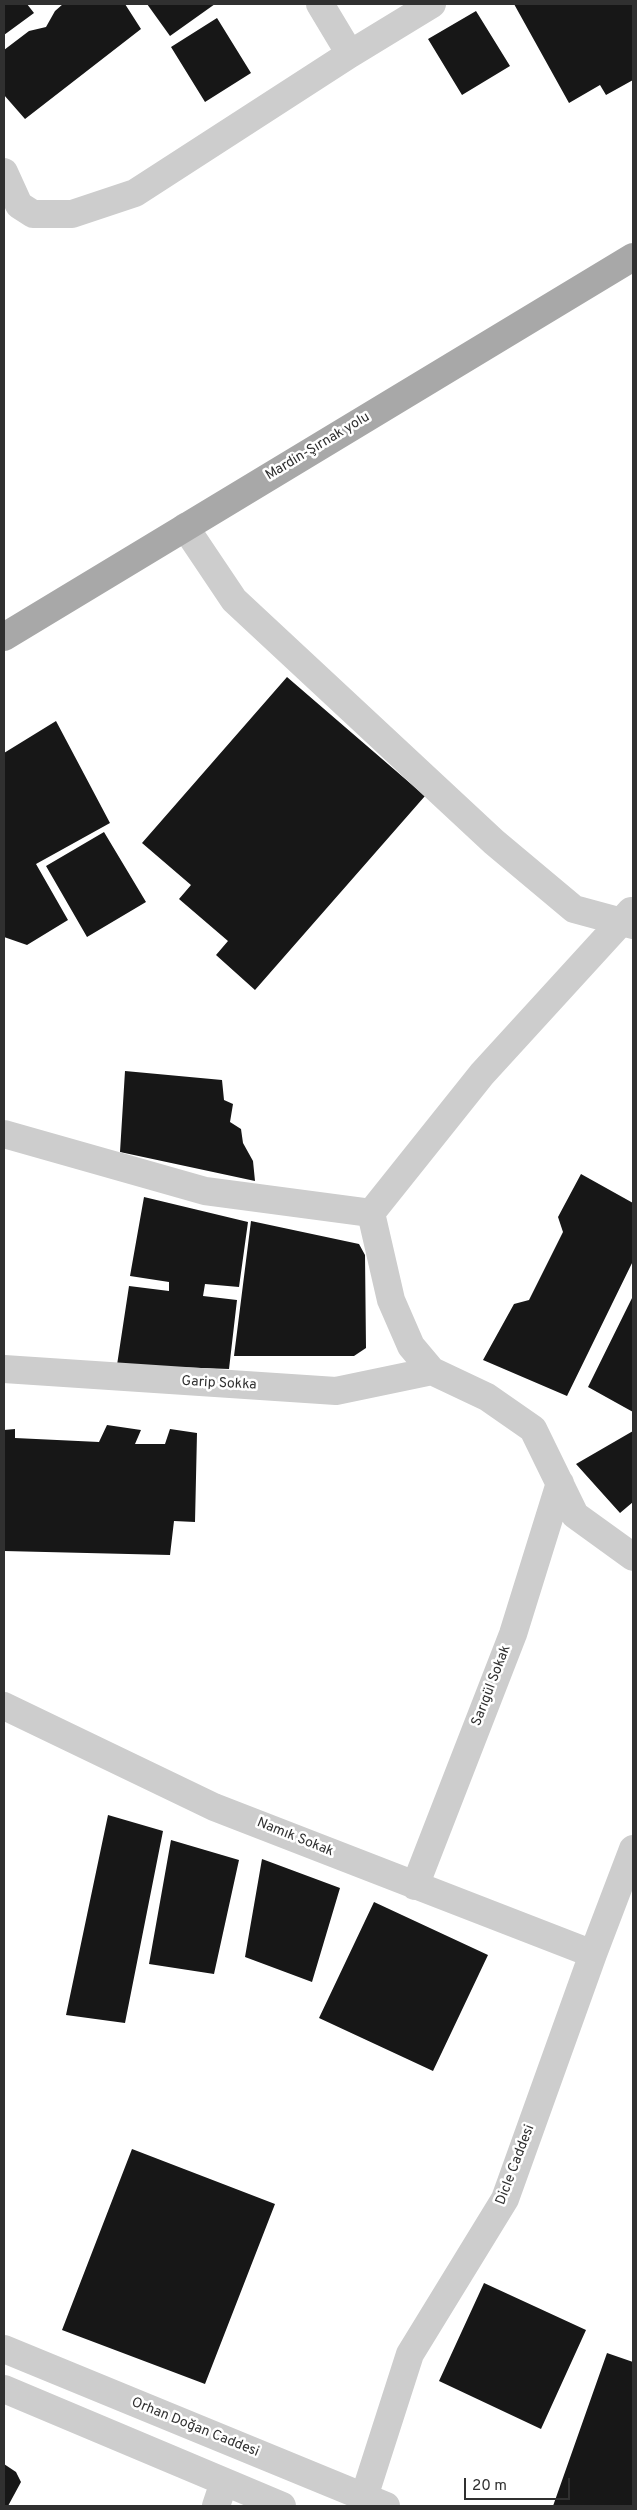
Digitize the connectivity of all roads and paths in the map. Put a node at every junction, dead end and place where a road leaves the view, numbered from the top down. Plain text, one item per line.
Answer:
1 (320, 4) edge
2 (432, 4) edge
3 (350, 54) junction
4 (4, 172) edge
5 (633, 257) edge
6 (185, 527) junction
7 (4, 637) edge
8 (629, 918) edge
9 (4, 1134) edge
10 (370, 1213) junction
11 (4, 1369) edge
12 (432, 1371) junction
13 (560, 1483) junction
14 (633, 1557) edge
15 (4, 1706) edge
16 (633, 1849) edge
17 (415, 1886) junction
18 (593, 1954) junction
19 (4, 2349) edge
20 (4, 2389) edge
21 (220, 2494) edge
22 (375, 2502) edge
23 (282, 2506) edge

1 - 3 street
2 - 3 street
3 - 4 street
5 - 6 main road, Mardin-Şırnak yolu
6 - 7 main road, Mardin-Şırnak yolu
6 - 8 street
8 - 10 street
9 - 10 street
10 - 12 street
11 - 12 street, Garip Sokka
12 - 13 street
13 - 14 street
13 - 17 street, Sarıgül Sokak
15 - 17 street, Namık Sokak
16 - 18 street, Dicle Caddesi
17 - 18 street, Namık Sokak
18 - 22 street, Dicle Caddesi
19 - 22 street, Orhan Doğan Caddesi
20 - 21 street
21 - 23 street

